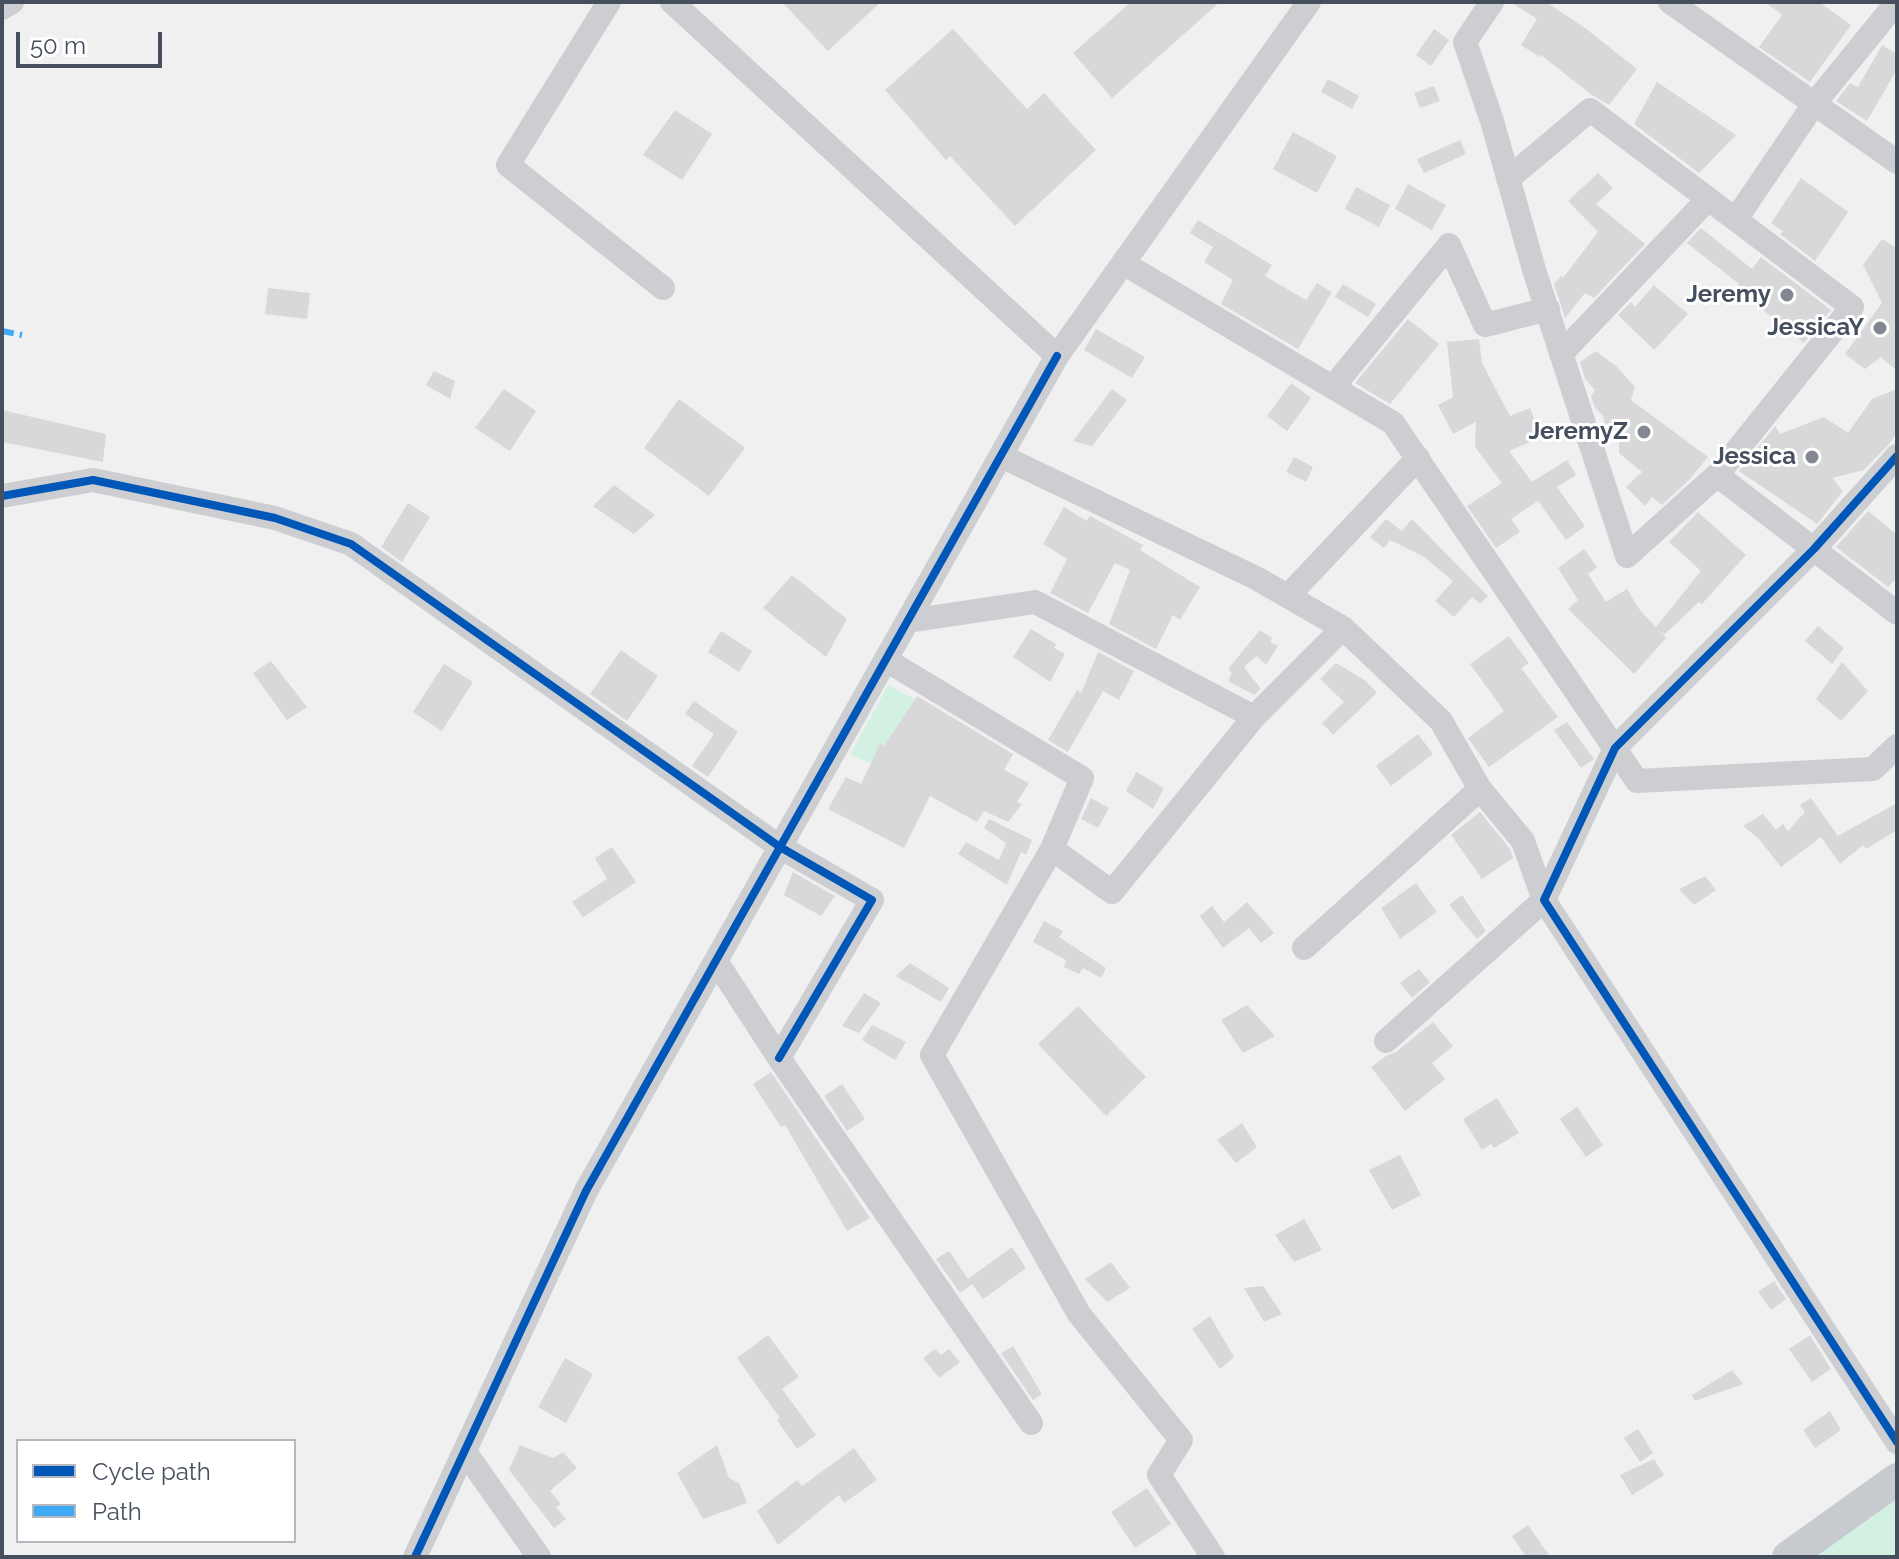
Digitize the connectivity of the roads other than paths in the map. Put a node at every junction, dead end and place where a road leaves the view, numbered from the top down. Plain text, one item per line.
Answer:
1 (12, 2) edge
2 (609, 2) edge
3 (672, 2) edge
4 (1309, 2) edge
5 (1492, 2) edge
6 (1670, 2) edge
7 (1897, 2) edge
8 (2, 8) edge
9 (1814, 104) junction
10 (1897, 162) edge
11 (1508, 179) junction
12 (1708, 199) junction
13 (1736, 219) junction
14 (1123, 263) junction
15 (663, 288) dead end
16 (1548, 309) junction
17 (1561, 354) junction
18 (1057, 356) junction
19 (1333, 387) junction
20 (1001, 456) junction
21 (1897, 456) edge
22 (1418, 458) junction
23 (1717, 475) junction
24 (2, 496) edge
25 (1814, 549) junction
26 (1288, 596) junction
27 (1897, 613) edge
28 (908, 621) junction
29 (1343, 628) junction
30 (886, 660) junction
31 (1254, 717) junction
32 (1897, 746) edge
33 (1615, 748) junction
34 (1480, 789) junction
35 (780, 847) junction
36 (1052, 849) junction
37 (1544, 900) junction
38 (1304, 948) dead end
39 (716, 961) junction
40 (1386, 1041) dead end
41 (779, 1058) junction
42 (1031, 1423) dead end
43 (1897, 1442) edge
44 (465, 1452) junction
45 (1897, 1479) edge
46 (415, 1557) edge
47 (539, 1557) edge
48 (1213, 1557) edge
49 (1788, 1557) edge

1 - 8 street
2 - 15 street
3 - 18 street
4 - 14 street
5 - 11 street
6 - 9 street
7 - 9 street
9 - 10 street
9 - 13 street
11 - 12 street
11 - 16 street
12 - 13 street
12 - 17 street
13 - 23 street
14 - 18 street
14 - 19 street
16 - 17 street
16 - 19 street
17 - 23 street
18 - 20 street
19 - 22 street
20 - 26 street
20 - 28 street
21 - 25 street
22 - 26 street
22 - 33 street
23 - 25 street
24 - 35 street
25 - 27 street
25 - 33 street
26 - 29 street
28 - 30 street
28 - 31 street
29 - 31 street
29 - 34 street
30 - 35 street
30 - 36 street
31 - 36 street
32 - 33 street
33 - 37 street
34 - 37 street
34 - 38 street
35 - 39 street
35 - 41 street
36 - 48 street
37 - 40 street
37 - 43 street
39 - 41 street
39 - 44 street
41 - 42 street
44 - 46 street
44 - 47 street
45 - 49 main road

